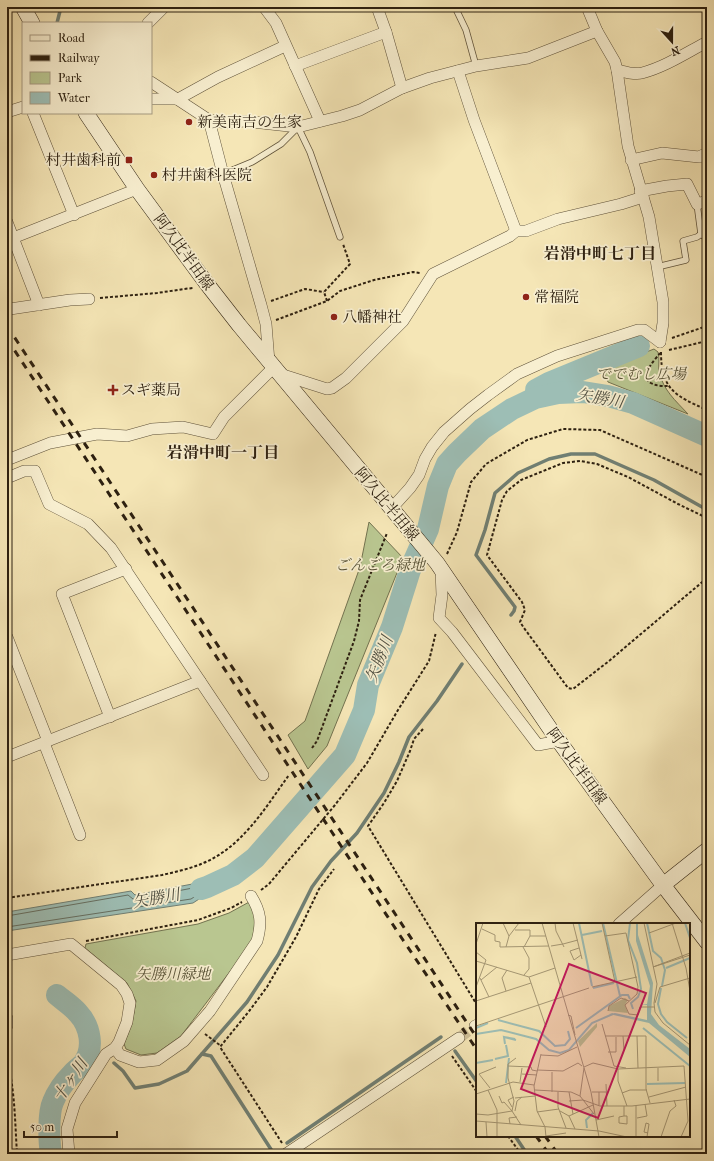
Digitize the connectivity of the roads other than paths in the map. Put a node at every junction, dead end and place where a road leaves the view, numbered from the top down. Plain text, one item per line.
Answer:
1 (23, 7) edge
2 (164, 7) edge
3 (264, 7) edge
4 (377, 7) edge
5 (455, 7) edge
6 (587, 7) edge
7 (33, 22) edge
8 (149, 22) edge
9 (597, 31) junction
10 (386, 32) junction
11 (707, 42) edge
12 (285, 46) junction
13 (295, 66) junction
14 (476, 66) junction
15 (617, 70) junction
16 (458, 71) junction
17 (152, 83) edge
18 (402, 88) junction
19 (152, 99) edge
20 (178, 99) junction
21 (22, 107) edge
22 (7, 112) edge
23 (33, 114) edge
24 (87, 114) edge
25 (209, 120) junction
26 (320, 121) junction
27 (298, 127) junction
28 (707, 153) edge
29 (631, 160) junction
30 (223, 174) junction
31 (138, 189) junction
32 (641, 194) junction
33 (702, 203) edge
34 (74, 215) junction
35 (7, 222) edge
36 (516, 231) junction
37 (701, 234) junction
38 (340, 236) road end
39 (13, 238) junction
40 (707, 239) edge
41 (657, 267) junction
42 (89, 299) road end
43 (38, 304) junction
44 (10, 310) dead end
45 (274, 368) junction
46 (7, 460) edge
47 (7, 478) edge
48 (391, 509) junction
49 (439, 567) junction
50 (126, 569) junction
51 (7, 637) edge
52 (200, 681) junction
53 (110, 717) junction
54 (559, 741) junction
55 (46, 742) junction
56 (7, 758) edge
57 (262, 775) dead end
58 (80, 835) dead end
59 (707, 850) edge
60 (663, 886) junction
61 (251, 896) road end
62 (620, 923) edge
63 (707, 942) edge
64 (7, 955) edge
65 (7, 1018) edge
66 (7, 1026) edge
67 (459, 1038) tunnel mouth
68 (115, 1048) junction
69 (287, 1153) edge
70 (69, 1154) edge

1 - 7 main road
2 - 8 street
3 - 12 street
4 - 10 street
5 - 14 lane
6 - 9 street
9 - 14 street
9 - 15 street
10 - 13 street
10 - 18 street
11 - 15 street
12 - 13 street
12 - 20 street
13 - 26 street
14 - 16 street
15 - 29 street
16 - 18 street
16 - 36 street
17 - 20 street
18 - 26 street
19 - 20 street
20 - 25 street
21 - 22 street
23 - 34 street
24 - 31 main road, 阿久比半田線
25 - 27 street
25 - 30 street
26 - 27 street
27 - 30 lane
27 - 38 lane
28 - 29 street
29 - 32 street
30 - 45 street
31 - 34 street
31 - 45 main road, 阿久比半田線
32 - 33 street
32 - 36 street
32 - 41 street
33 - 37 lane
34 - 39 street
35 - 39 street
36 - 45 street
37 - 40 lane
37 - 41 lane
39 - 43 street
41 - 48 street
42 - 43 street
43 - 44 street
45 - 46 street
45 - 48 main road, 阿久比半田線
47 - 50 street
48 - 49 main road, 阿久比半田線
49 - 54 main road, 阿久比半田線
49 - 54 street
50 - 52 street
50 - 53 street
51 - 55 street
52 - 53 street
52 - 57 street
53 - 55 street
54 - 60 main road, 阿久比半田線
55 - 56 street
55 - 58 street
59 - 60 main road
60 - 62 street
60 - 63 main road, 阿久比半田線
61 - 68 street
64 - 68 street
65 - 66 street
67 - 69 street
68 - 70 street

